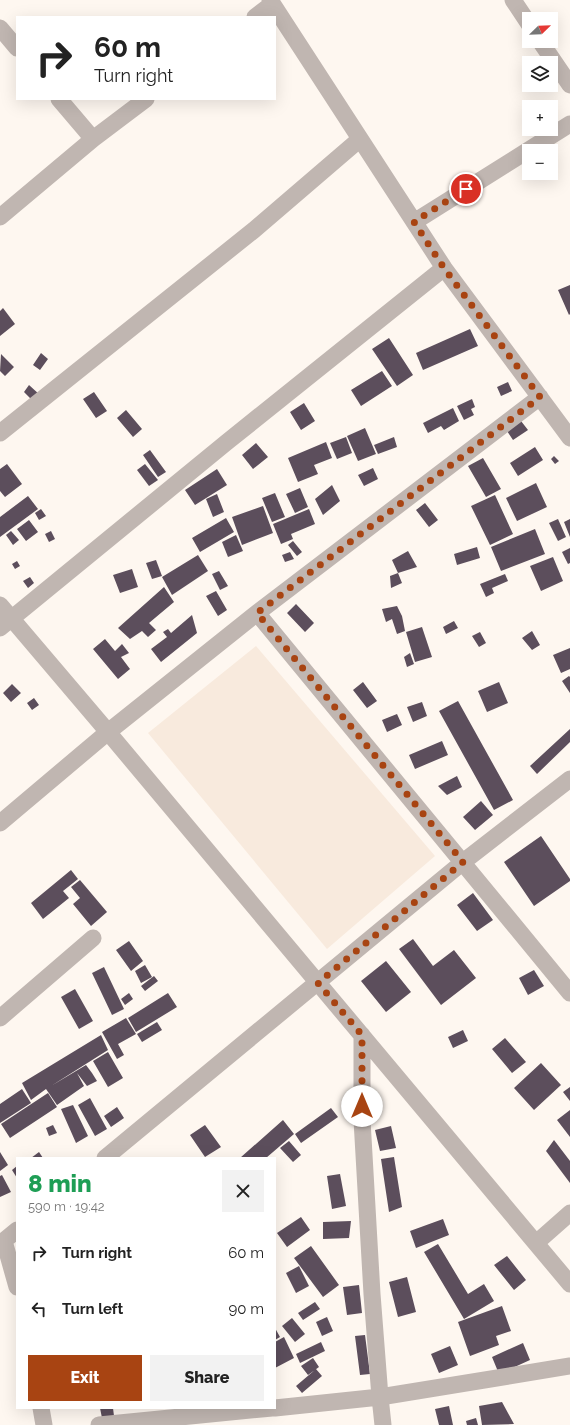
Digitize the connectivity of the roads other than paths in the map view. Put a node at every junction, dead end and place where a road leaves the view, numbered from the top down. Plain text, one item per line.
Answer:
1 (513, 0) edge
2 (271, 2) edge
3 (522, 14) edge
4 (256, 16) edge
5 (0, 28) edge
6 (16, 47) edge
7 (545, 48) edge
8 (570, 85) edge
9 (60, 100) edge
10 (145, 100) edge
11 (570, 124) edge
12 (93, 139) junction
13 (360, 139) junction
14 (0, 217) edge
15 (414, 222) junction
16 (444, 268) junction
17 (540, 397) junction
18 (0, 433) edge
19 (570, 438) edge
20 (0, 605) edge
21 (257, 613) junction
22 (6, 623) edge
23 (108, 732) junction
24 (570, 779) edge
25 (0, 822) edge
26 (463, 862) junction
27 (94, 938) dead end
28 (318, 983) junction
29 (570, 993) edge
30 (0, 1018) edge
31 (362, 1035) junction
32 (106, 1157) edge
33 (570, 1213) edge
34 (7, 1238) edge
35 (536, 1243) junction
36 (16, 1282) edge
37 (570, 1284) edge
38 (570, 1366) edge
39 (380, 1397) junction
40 (276, 1408) edge
41 (41, 1409) edge
42 (262, 1409) edge
43 (44, 1425) edge
44 (98, 1425) edge
45 (383, 1425) edge

1 - 3 street
2 - 4 street
2 - 13 street
5 - 6 street
7 - 8 street
9 - 12 street
10 - 12 street
11 - 15 street
12 - 14 street
13 - 15 street
13 - 18 street
15 - 16 street
16 - 17 street
16 - 22 street
17 - 19 street
17 - 21 street
20 - 22 street
21 - 23 street
21 - 26 street
22 - 23 street
23 - 25 street
23 - 28 street
24 - 26 street
26 - 28 street
26 - 29 street
27 - 30 street
28 - 31 street
28 - 32 street
31 - 35 street
31 - 39 street
33 - 35 street
34 - 36 street
35 - 37 street
38 - 39 street
39 - 40 street
39 - 45 street
41 - 43 street
42 - 44 street

